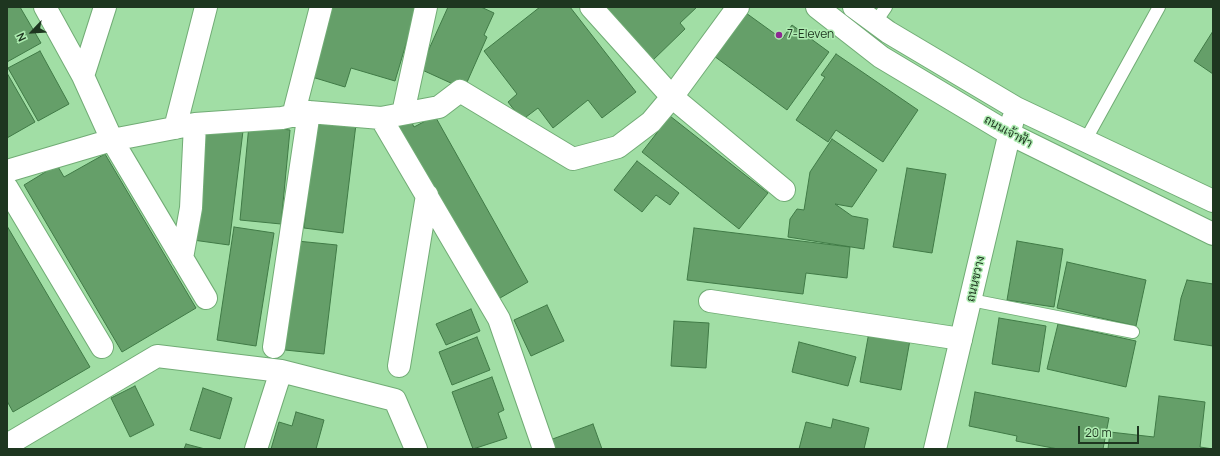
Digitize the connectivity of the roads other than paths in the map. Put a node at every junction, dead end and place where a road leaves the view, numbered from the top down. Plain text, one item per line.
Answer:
1 (45, 7) edge
2 (105, 7) edge
3 (206, 7) edge
4 (321, 7) edge
5 (426, 7) edge
6 (591, 7) edge
7 (738, 7) edge
8 (816, 7) edge
9 (854, 7) edge
10 (1159, 7) edge
11 (880, 15) edge
12 (83, 76) junction
13 (672, 97) junction
14 (1016, 108) junction
15 (403, 113) junction
16 (301, 114) junction
17 (382, 118) junction
18 (185, 126) junction
19 (1008, 133) junction
20 (112, 140) junction
21 (1085, 140) junction
22 (7, 170) edge
23 (7, 188) edge
24 (784, 190) dead end
25 (427, 195) junction
26 (1213, 201) edge
27 (1213, 234) edge
28 (182, 258) junction
29 (206, 298) dead end
30 (971, 300) junction
31 (710, 301) dead end
32 (1133, 332) dead end
33 (961, 339) junction
34 (102, 347) dead end
35 (274, 347) dead end
36 (399, 366) dead end
37 (281, 371) junction
38 (7, 445) edge
39 (256, 449) edge
40 (416, 449) edge
41 (544, 449) edge
42 (935, 449) edge

1 - 12 street
2 - 12 street
3 - 18 street
4 - 16 street
5 - 15 street
6 - 13 street
7 - 13 street
8 - 19 street, ถนนเจ้าฟ้า
9 - 11 street, ถนนเจ้าฟ้า
10 - 21 lane
11 - 14 street, ถนนเจ้าฟ้า
12 - 20 street
13 - 15 street
13 - 24 street
14 - 19 street, ถนนขวาง
14 - 21 street, ถนนเจ้าฟ้า
15 - 17 street
16 - 17 street
16 - 18 street
16 - 35 street
17 - 25 street
18 - 20 street
18 - 28 street
19 - 27 street, ถนนเจ้าฟ้า
19 - 30 street, ถนนขวาง
20 - 22 street
20 - 28 street
21 - 26 street, ถนนเจ้าฟ้า
23 - 34 street
25 - 36 street
25 - 41 street
28 - 29 street
30 - 32 lane
30 - 33 street, ถนนขวาง
31 - 33 street
33 - 42 street, ถนนขวาง
37 - 38 street
37 - 39 street
37 - 40 street

